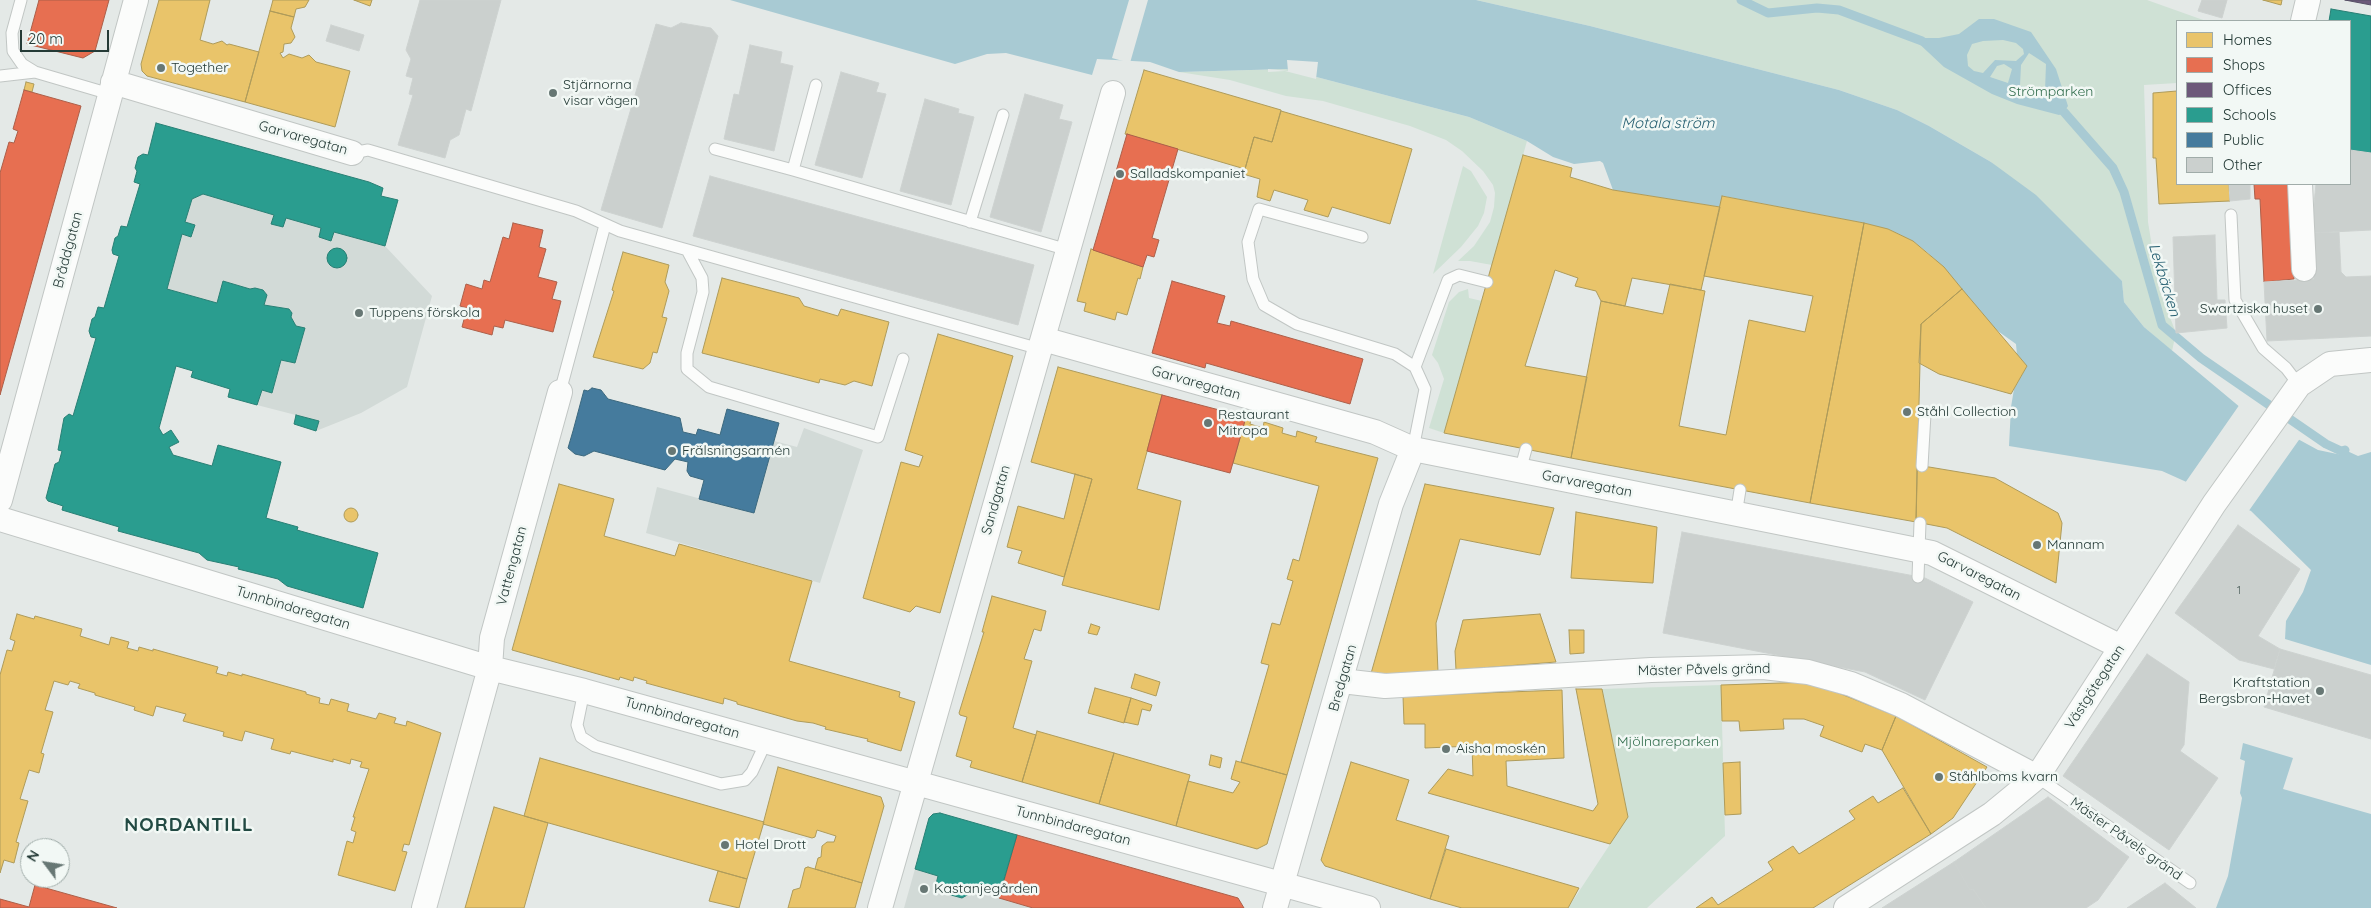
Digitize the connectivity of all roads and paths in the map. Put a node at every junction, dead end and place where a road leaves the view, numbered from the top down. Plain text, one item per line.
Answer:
1 (21, 0) edge
2 (136, 0) edge
3 (2308, 0) edge
4 (2303, 20) edge
5 (35, 72) junction
6 (0, 76) edge
7 (816, 85) dead end
8 (112, 88) junction
9 (1113, 93) dead end
10 (1003, 115) dead end
11 (715, 149) dead end
12 (352, 153) joint
13 (793, 170) junction
14 (2300, 185) edge
15 (2231, 215) dead end
16 (970, 222) junction
17 (606, 225) junction
18 (1362, 237) dead end
19 (686, 250) junction
20 (1068, 250) junction
21 (2304, 269) dead end
22 (1487, 282) dead end
23 (1042, 344) junction
24 (903, 359) dead end
25 (2371, 360) edge
26 (1415, 367) junction
27 (2300, 385) junction
28 (560, 392) joint
29 (1925, 414) dead end
30 (1412, 449) junction
31 (1922, 466) dead end
32 (1740, 490) dead end
33 (0, 500) edge
34 (1736, 515) junction
35 (0, 519) edge
36 (1920, 522) dead end
37 (1919, 550) junction
38 (1918, 577) dead end
39 (2121, 648) junction
40 (490, 668) junction
41 (1342, 681) junction
42 (584, 691) junction
43 (766, 742) junction
44 (2037, 777) junction
45 (914, 783) junction
46 (1282, 883) junction
47 (2190, 883) dead end
48 (424, 908) edge
49 (880, 908) edge
50 (1275, 908) edge
51 (1368, 908) edge
52 (1846, 908) edge

1 - 5 lane
2 - 8 street, Bråddgatan
3 - 4 street
5 - 6 lane
5 - 8 lane
7 - 13 lane
8 - 12 street, Garvaregatan
8 - 33 street, Bråddgatan
9 - 20 street, Sandgatan
10 - 16 lane
11 - 13 lane
12 - 17 lane, Garvaregatan
13 - 16 lane
14 - 21 street
15 - 27 lane
16 - 20 lane
17 - 19 lane, Garvaregatan
17 - 28 lane, Vattengatan
18 - 26 lane
19 - 23 lane, Garvaregatan
19 - 24 lane
20 - 23 street, Sandgatan
22 - 26 lane
23 - 30 street, Garvaregatan
23 - 45 street, Sandgatan
25 - 27 street, Västgötegatan
26 - 30 lane
27 - 39 street, Västgötegatan
28 - 40 street, Vattengatan
29 - 31 lane
30 - 34 street, Garvaregatan
30 - 41 street, Bredgatan
32 - 34 lane
34 - 37 street, Garvaregatan
35 - 40 street, Tunnbindaregatan
36 - 37 lane
37 - 38 lane
37 - 39 street, Garvaregatan
39 - 44 street, Västgötegatan
40 - 42 street, Tunnbindaregatan
40 - 48 street, Vattengatan
41 - 44 street, Mäster Påvels gränd
41 - 46 street, Bredgatan
42 - 43 street, Tunnbindaregatan
42 - 43 lane
43 - 45 street, Tunnbindaregatan
44 - 47 lane, Mäster Påvels gränd
44 - 52 street, Västgötegatan
45 - 46 street, Tunnbindaregatan
45 - 49 street, Sandgatan
46 - 50 street, Bredgatan
46 - 51 street, Tunnbindaregatan

